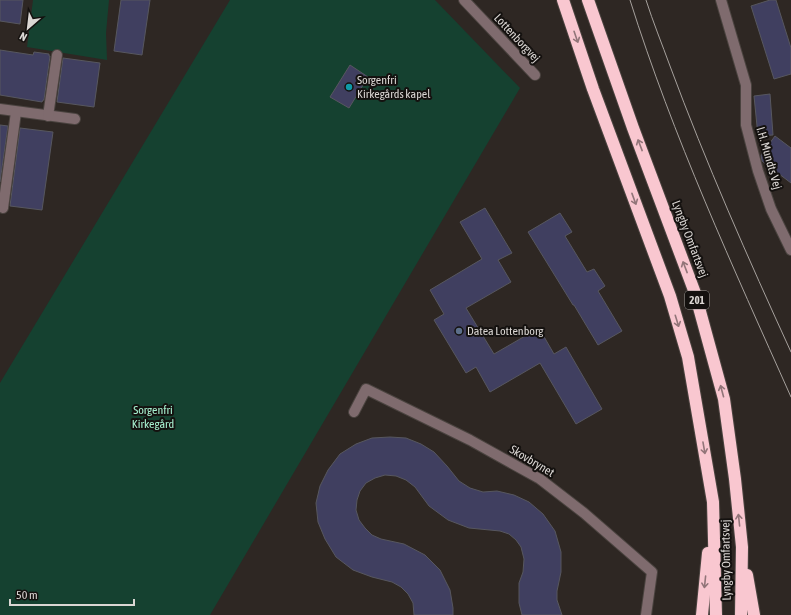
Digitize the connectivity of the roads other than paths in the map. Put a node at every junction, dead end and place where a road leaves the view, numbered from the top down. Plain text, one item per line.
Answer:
1 (464, 0) edge
2 (563, 0) edge
3 (588, 0) edge
4 (721, 0) edge
5 (57, 55) dead end
6 (535, 75) dead end
7 (0, 109) edge
8 (16, 112) junction
9 (48, 116) junction
10 (75, 120) dead end
11 (2, 208) dead end
12 (791, 250) edge
13 (354, 412) dead end
14 (713, 502) junction
15 (742, 547) junction
16 (646, 615) edge
17 (702, 615) edge
18 (716, 615) edge
19 (741, 615) edge
20 (754, 615) edge

1 - 6 street, Lottenborgvej
2 -> 14 highway, Lyngby Omfartsvej / 201
15 -> 3 highway, Lyngby Omfartsvej / 201
4 - 12 street, I.H. Mundts Vej
5 - 9 street
7 - 8 street
8 - 9 street
8 - 11 street
9 - 10 street
13 - 16 street, Skovbrynet
14 -> 17 highway
14 - 18 highway, Lyngby Omfartsvej / 201
15 - 19 highway, Lyngby Omfartsvej / 201
15 - 20 highway

